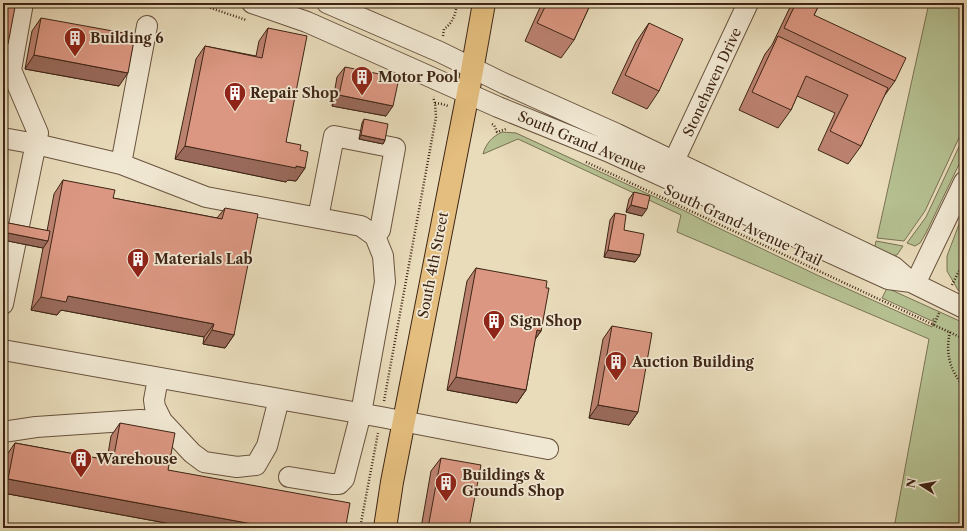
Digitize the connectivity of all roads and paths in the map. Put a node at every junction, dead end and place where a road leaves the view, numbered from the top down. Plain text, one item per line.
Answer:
1 (23, 3) edge
2 (252, 3) edge
3 (327, 3) edge
4 (457, 3) edge
5 (484, 3) edge
6 (748, 3) edge
7 (147, 26) dead end
8 (443, 33) dead end
9 (472, 68) junction
10 (468, 93) junction
11 (442, 104) dead end
12 (494, 125) dead end
13 (512, 129) dead end
14 (3, 138) edge
15 (36, 144) junction
16 (581, 160) dead end
17 (674, 161) junction
18 (121, 164) junction
19 (964, 182) edge
20 (318, 218) junction
21 (375, 236) junction
22 (964, 252) edge
23 (960, 269) junction
24 (964, 272) edge
25 (954, 282) dead end
26 (913, 283) junction
27 (3, 304) edge
28 (964, 308) edge
29 (940, 312) dead end
30 (934, 325) junction
31 (950, 332) junction
32 (964, 339) edge
33 (3, 350) edge
34 (158, 378) junction
35 (964, 386) edge
36 (279, 399) junction
37 (384, 402) dead end
38 (361, 413) junction
39 (162, 421) junction
40 (403, 421) junction
41 (378, 430) dead end
42 (3, 432) edge
43 (548, 450) dead end
44 (290, 477) dead end
45 (360, 528) edge
46 (385, 528) edge

1 - 15 street
2 - 10 street, South Grand Avenue
3 - 9 street, South Grand Avenue
4 - 8 path
5 - 9 main road, South 4th Street
6 - 17 street, Stonehaven Drive
7 - 18 street
9 - 10 main road, South 4th Street
9 - 17 street, South Grand Avenue
10 - 26 street, South Grand Avenue
10 - 40 main road, South 4th Street
11 - 37 path
12 - 13 path
14 - 15 street
15 - 18 street
15 - 27 street
16 - 30 path, South Grand Avenue Trail
17 - 26 street, South Grand Avenue
18 - 20 street
19 - 26 street
20 - 21 street
20 - 21 street
21 - 38 street
22 - 23 path
23 - 24 path
23 - 25 path
26 - 28 street, South Grand Avenue
29 - 30 path
30 - 31 path, South Grand Avenue Trail
31 - 32 path, South Grand Avenue Trail
31 - 35 path
33 - 34 street
34 - 36 street
34 - 39 street
36 - 38 street
36 - 39 street
38 - 40 street
38 - 44 street
39 - 42 street
40 - 43 street
40 - 46 main road, South 4th Street
41 - 45 path

